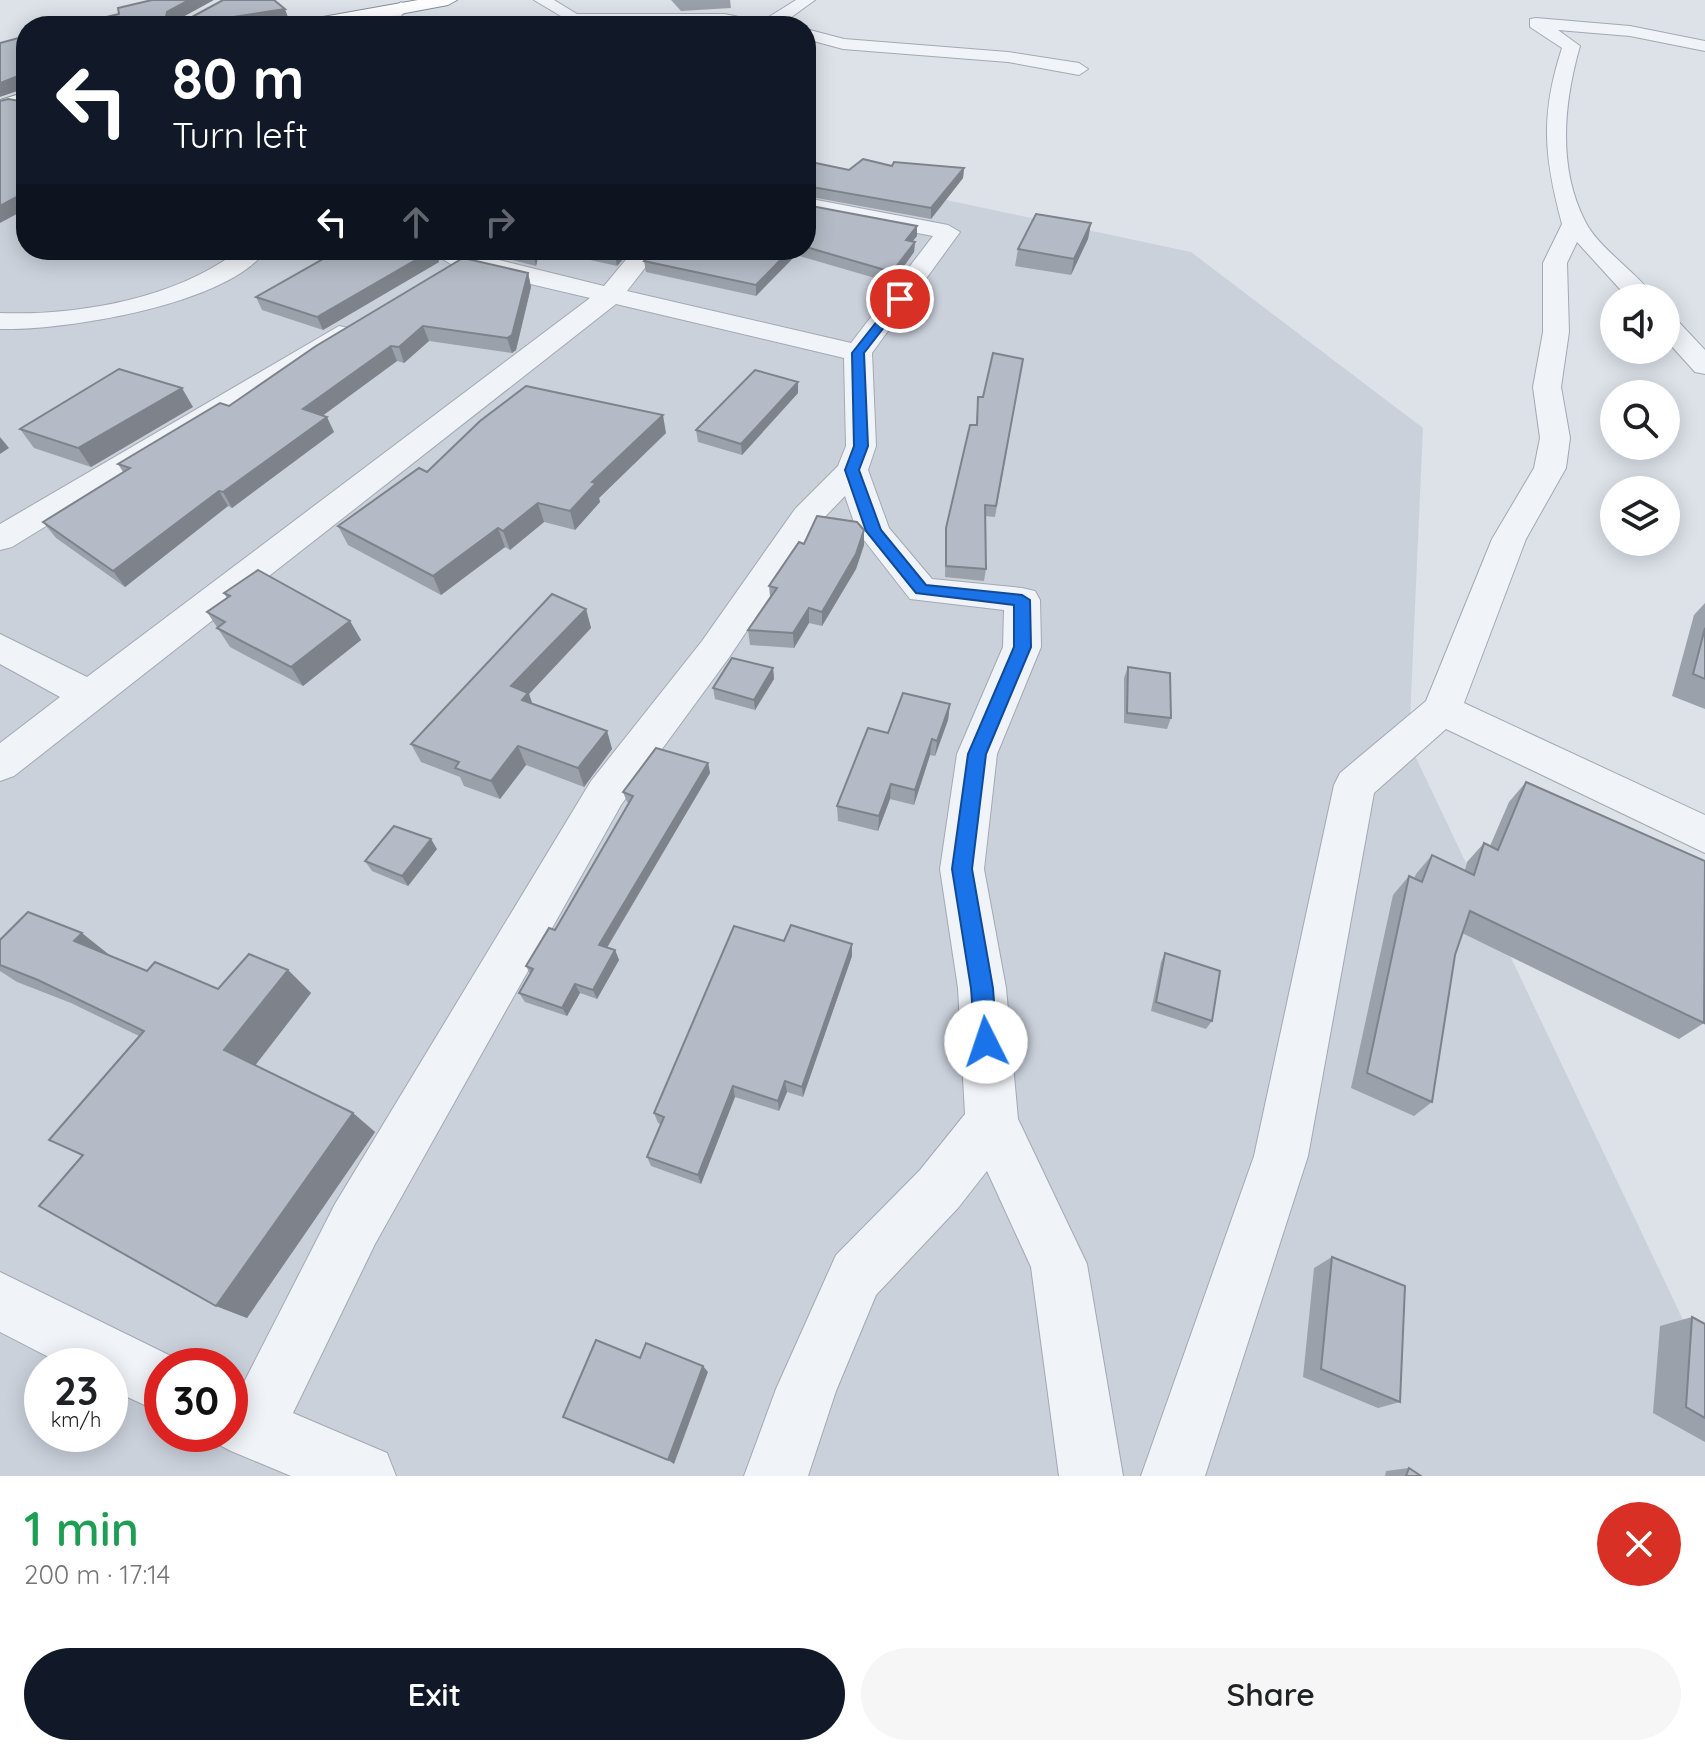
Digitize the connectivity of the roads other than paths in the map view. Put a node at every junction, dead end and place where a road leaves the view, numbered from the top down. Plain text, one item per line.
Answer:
1 (448, 0) edge
2 (542, 0) edge
3 (807, 0) edge
4 (401, 7) junction
5 (356, 16) edge
6 (392, 16) edge
7 (569, 16) edge
8 (782, 16) edge
9 (816, 37) edge
10 (1705, 46) edge
11 (1079, 69) dead end
12 (816, 207) edge
13 (1574, 224) junction
14 (245, 260) edge
15 (639, 260) edge
16 (446, 262) edge
17 (1629, 284) edge
18 (610, 296) junction
19 (368, 317) edge
20 (0, 321) edge
21 (1680, 339) edge
22 (858, 353) junction
23 (1705, 366) edge
24 (852, 470) junction
25 (0, 539) edge
26 (0, 647) edge
27 (88, 695) junction
28 (1442, 710) junction
29 (0, 765) edge
30 (1705, 835) edge
31 (992, 1122) junction
32 (0, 1301) edge
33 (144, 1374) edge
34 (248, 1412) edge
35 (248, 1426) edge
36 (364, 1476) edge
37 (776, 1476) edge
38 (1091, 1476) edge
39 (1173, 1476) edge

1 - 4 highway
2 - 7 street
3 - 8 street
4 - 5 highway
4 - 6 street
9 - 11 street
10 - 13 street
12 - 22 street
13 - 17 street
13 - 28 street
14 - 20 street
15 - 18 street
16 - 18 street
18 - 22 street
18 - 27 street
19 - 25 street
21 - 23 street
22 - 24 street
24 - 31 street
24 - 34 street
26 - 27 street
27 - 29 street
28 - 30 street
28 - 39 street
31 - 37 street
31 - 38 street
32 - 33 street
35 - 36 street

